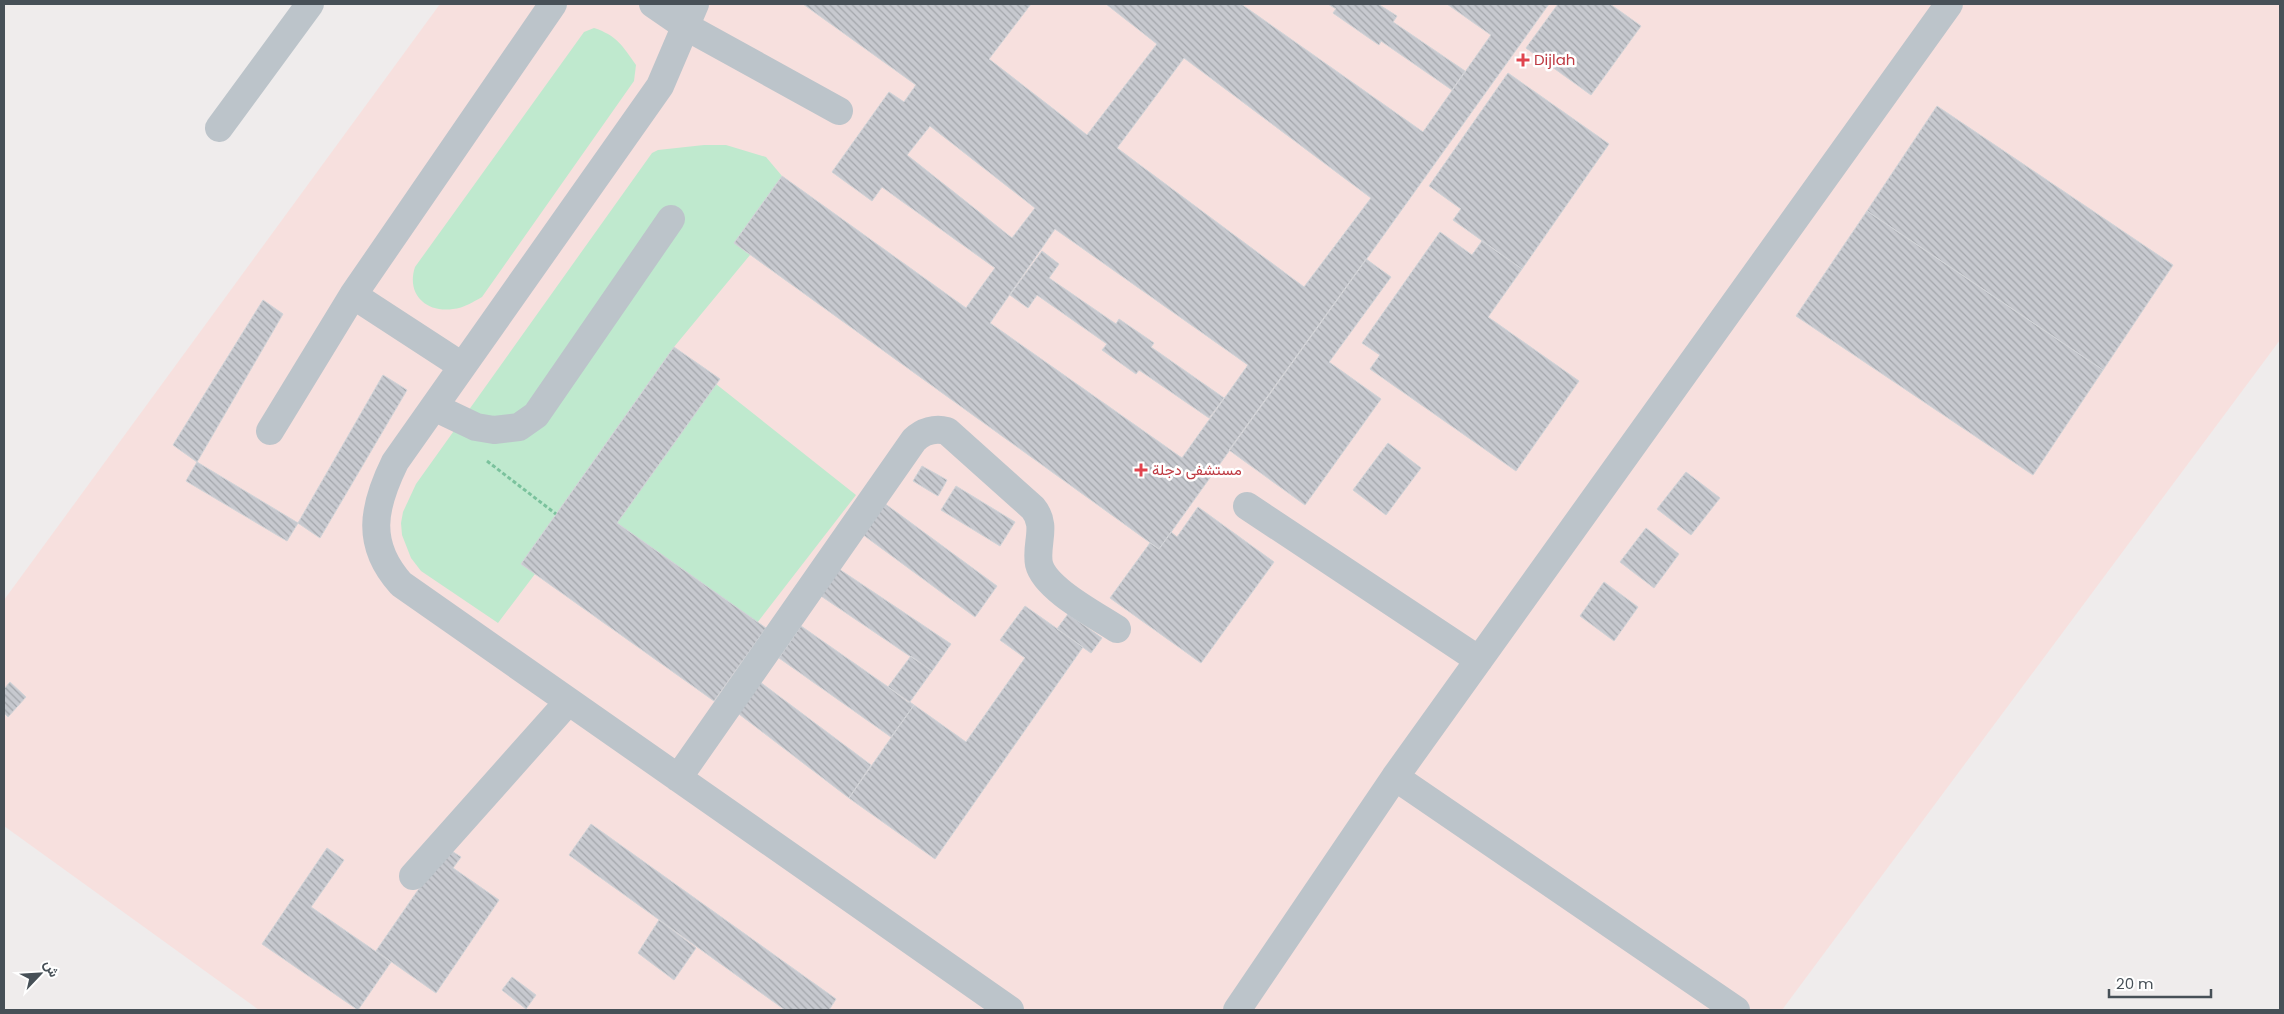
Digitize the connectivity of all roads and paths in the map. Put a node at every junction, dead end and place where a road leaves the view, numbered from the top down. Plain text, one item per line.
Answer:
1 (310, 4) edge
2 (553, 4) edge
3 (653, 4) edge
4 (1950, 4) edge
5 (690, 15) edge
6 (839, 111) dead end
7 (219, 128) dead end
8 (671, 219) dead end
9 (353, 295) junction
10 (462, 366) junction
11 (434, 407) junction
12 (270, 431) dead end
13 (481, 457) dead end
14 (1247, 506) dead end
15 (556, 514) dead end
16 (1117, 629) dead end
17 (1479, 660) junction
18 (568, 702) junction
19 (1395, 777) junction
20 (678, 778) junction
21 (413, 876) dead end
22 (1010, 1010) edge
23 (1237, 1010) edge
24 (1736, 1010) edge

1 - 7 street
2 - 9 street
3 - 5 street
4 - 17 street
5 - 6 street
5 - 10 street
8 - 11 street
9 - 10 street
9 - 12 street
10 - 11 street
11 - 18 street
13 - 15 path
14 - 17 street
16 - 20 street
17 - 19 street
18 - 20 street
18 - 21 street
19 - 23 street
19 - 24 street
20 - 22 street

